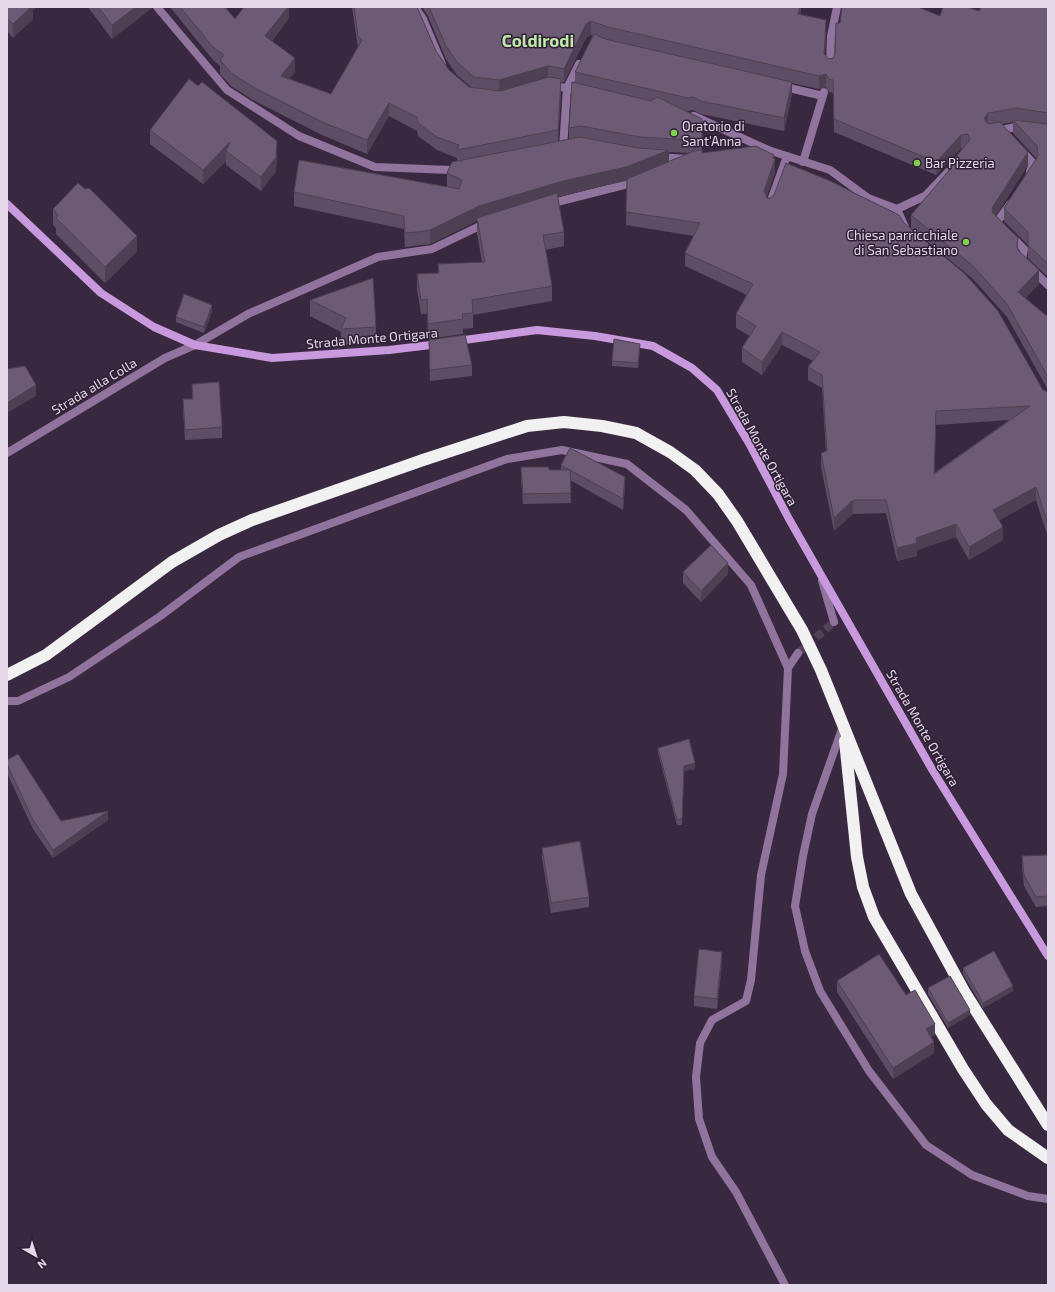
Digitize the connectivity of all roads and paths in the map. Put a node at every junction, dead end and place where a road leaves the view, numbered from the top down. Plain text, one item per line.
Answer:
1 (157, 7) edge
2 (415, 7) edge
3 (837, 7) edge
4 (584, 54) edge
5 (830, 67) edge
6 (449, 73) edge
7 (776, 85) edge
8 (542, 87) edge
9 (567, 88) junction
10 (588, 94) edge
11 (691, 115) edge
12 (1032, 130) edge
13 (990, 132) edge
14 (1008, 136) junction
15 (563, 148) edge
16 (768, 150) junction
17 (745, 153) edge
18 (647, 156) edge
19 (787, 156) junction
20 (803, 162) junction
21 (956, 163) edge
22 (466, 168) edge
23 (671, 168) edge
24 (642, 180) edge
25 (1025, 181) edge
26 (1013, 199) edge
27 (7, 204) edge
28 (542, 206) edge
29 (769, 206) edge
30 (897, 208) junction
31 (496, 220) edge
32 (912, 236) edge
33 (1048, 285) edge
34 (196, 345) junction
35 (7, 453) edge
36 (821, 575) junction
37 (834, 622) dead end
38 (798, 653) tunnel mouth
39 (788, 668) junction
40 (7, 675) edge
41 (7, 701) edge
42 (843, 726) junction
43 (1048, 956) edge
44 (1048, 1125) edge
45 (1048, 1158) edge
46 (1048, 1199) edge
47 (785, 1285) edge

1 - 22 street
2 - 6 street
3 - 5 street
4 - 9 street
7 - 20 street
8 - 9 street
9 - 10 street
9 - 15 street
11 - 16 street
12 - 14 street
13 - 14 street
14 - 25 street
16 - 17 street
16 - 19 street
18 - 23 street
19 - 20 street
19 - 29 street
20 - 30 street
21 - 30 street
24 - 28 street
26 - 33 street
27 - 34 main road, Strada Monte Ortigara
30 - 32 street
31 - 34 street, Strada alla Colla
34 - 35 street, Strada alla Colla
34 - 36 main road, Strada Monte Ortigara
36 - 37 street
36 - 43 main road, Strada Monte Ortigara
38 - 39 street
39 - 41 street
39 - 47 street
40 - 42 highway
42 - 44 highway
42 - 45 highway
42 - 46 street

